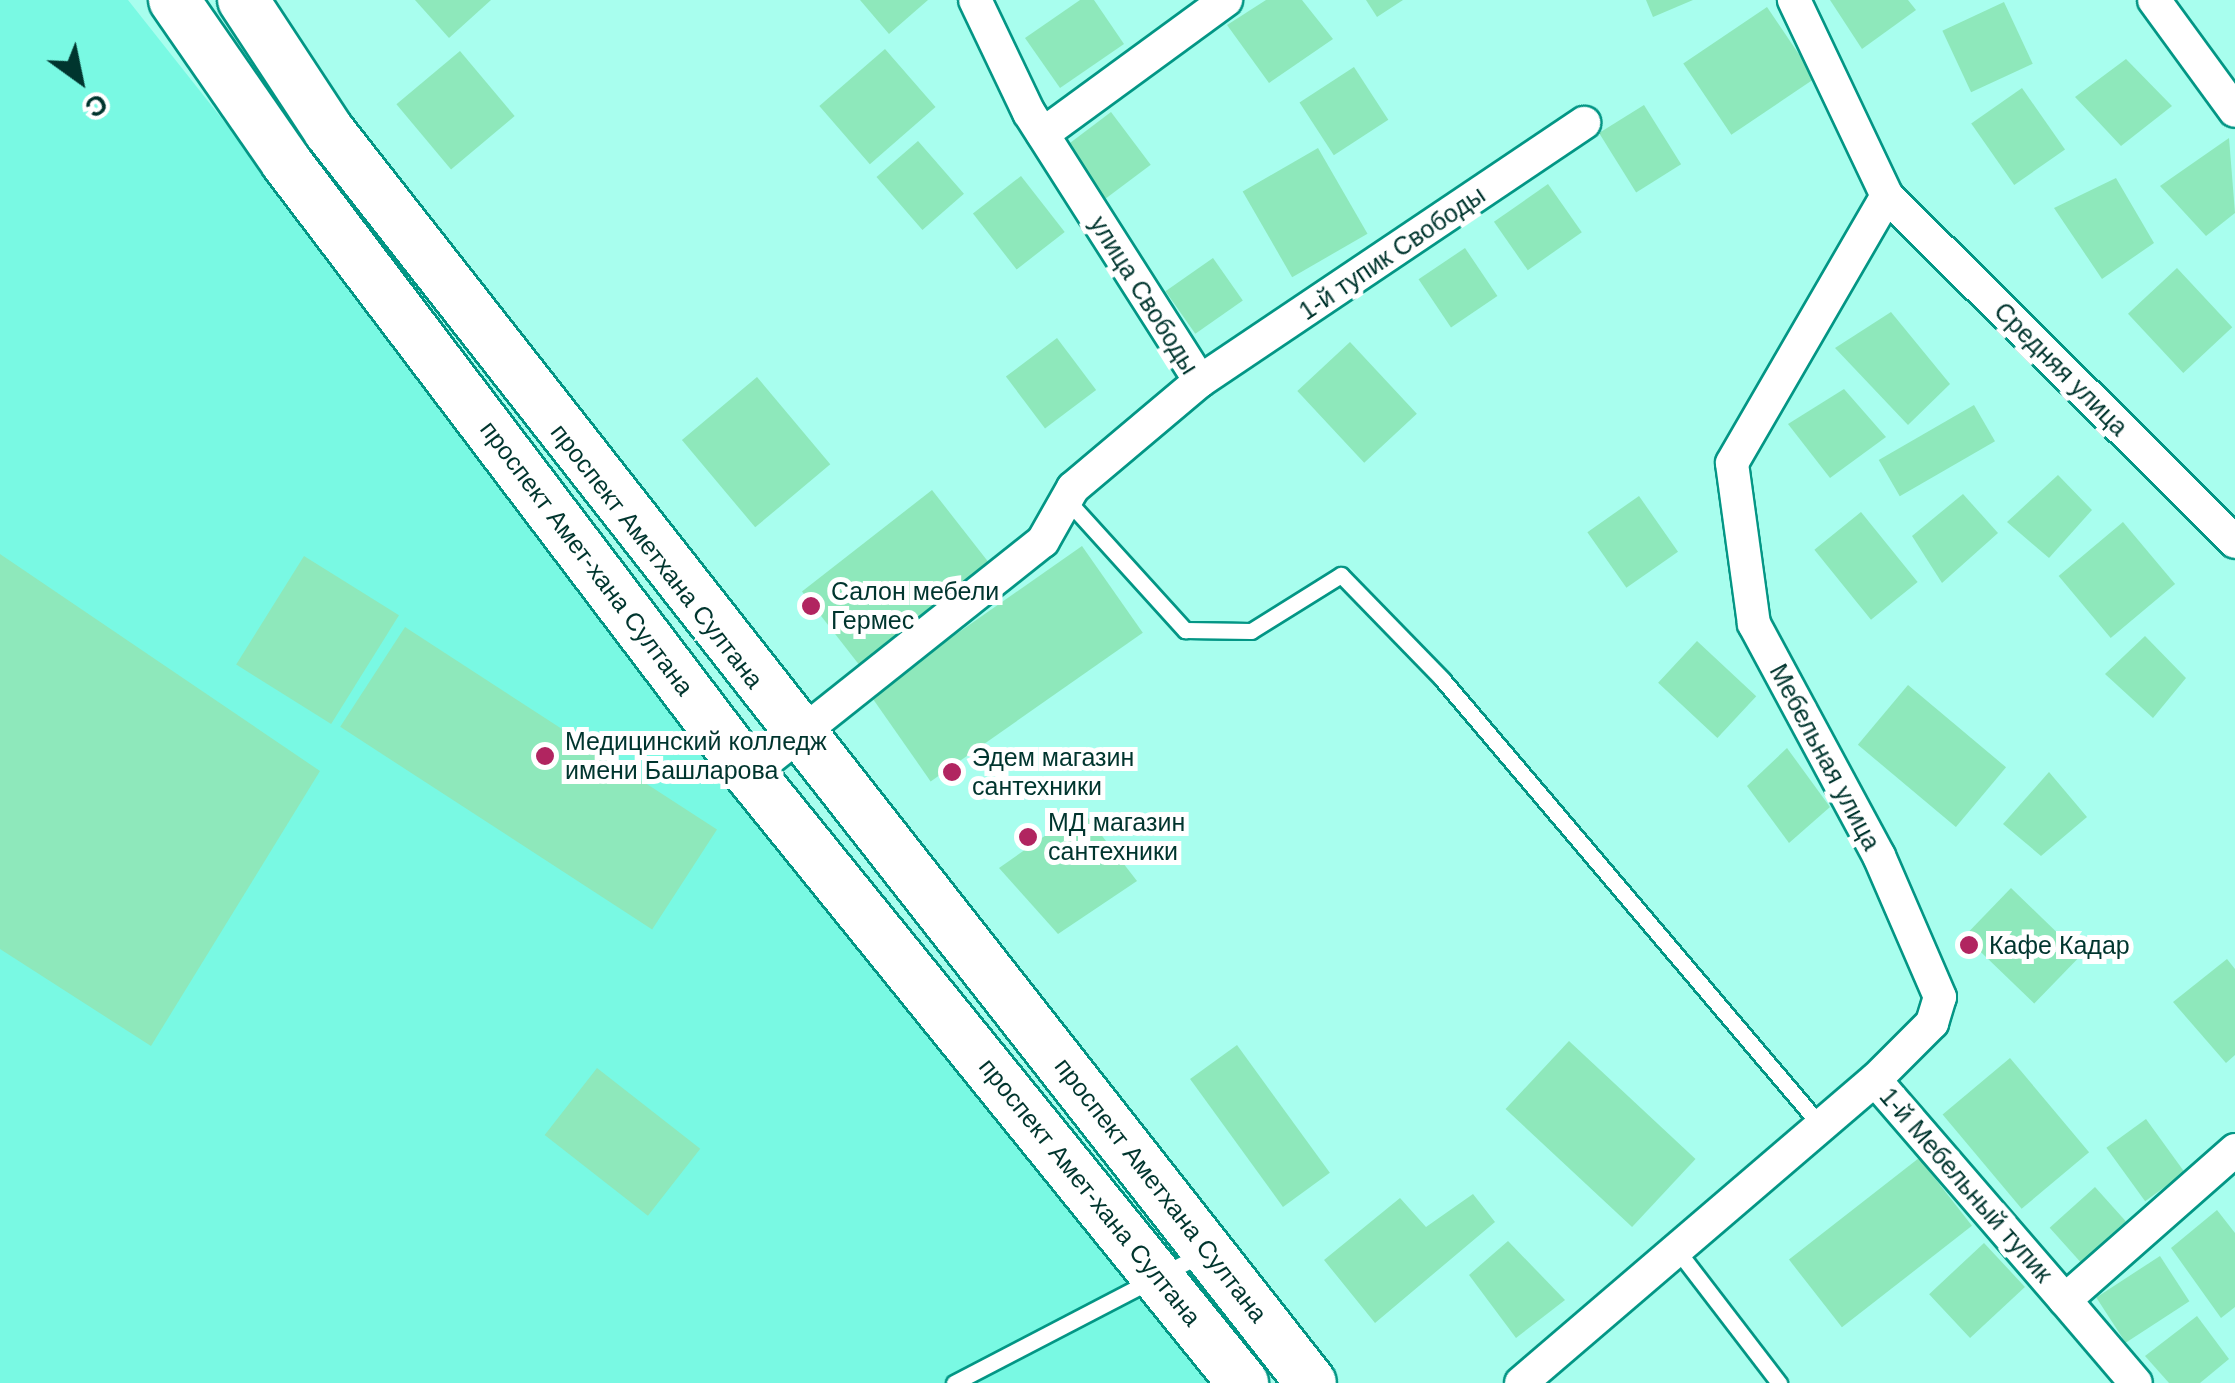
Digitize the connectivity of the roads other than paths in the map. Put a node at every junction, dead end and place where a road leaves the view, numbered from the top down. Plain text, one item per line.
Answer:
1 (174, 0) edge
2 (243, 0) edge
3 (974, 0) edge
4 (1226, 0) edge
5 (1794, 0) edge
6 (2154, 0) edge
7 (2235, 110) edge
8 (1584, 123) dead end
9 (1043, 134) junction
10 (1888, 196) junction
11 (1200, 381) junction
12 (1067, 500) junction
13 (2235, 542) edge
14 (799, 739) junction
15 (750, 774) junction
16 (1875, 1080) junction
17 (1821, 1126) junction
18 (2235, 1150) edge
19 (1677, 1250) junction
20 (1205, 1252) junction
21 (1159, 1276) junction
22 (2065, 1300) junction
23 (954, 1383) edge
24 (1243, 1383) edge
25 (1310, 1383) edge
26 (1521, 1383) edge
27 (1778, 1383) edge
28 (2136, 1383) edge

1 - 15 main road, проспект Амет-хана Султана
2 - 14 main road, проспект Аметхана Султана
3 - 9 street, улица Свободы
4 - 9 street
5 - 10 street
6 - 7 street
8 - 11 street, 1-й тупик Свободы
9 - 11 street, улица Свободы
10 - 13 street, Средняя улица
10 - 16 street, Мебельная улица
11 - 12 street, улица Свободы
12 - 14 street, улица Свободы
12 - 17 lane
14 - 15 street, улица Свободы
14 - 20 main road, проспект Аметхана Султана
15 - 21 main road, проспект Амет-хана Султана
16 - 17 street, Мебельная улица
16 - 22 street, 1-й Мебельный тупик
17 - 19 street, Мебельная улица
18 - 22 street, 1-й Мебельный тупик
19 - 26 street, Мебельная улица
19 - 27 lane
20 - 21 lane
20 - 25 main road, проспект Аметхана Султана
21 - 23 lane
21 - 24 main road, проспект Амет-хана Султана
22 - 28 street

